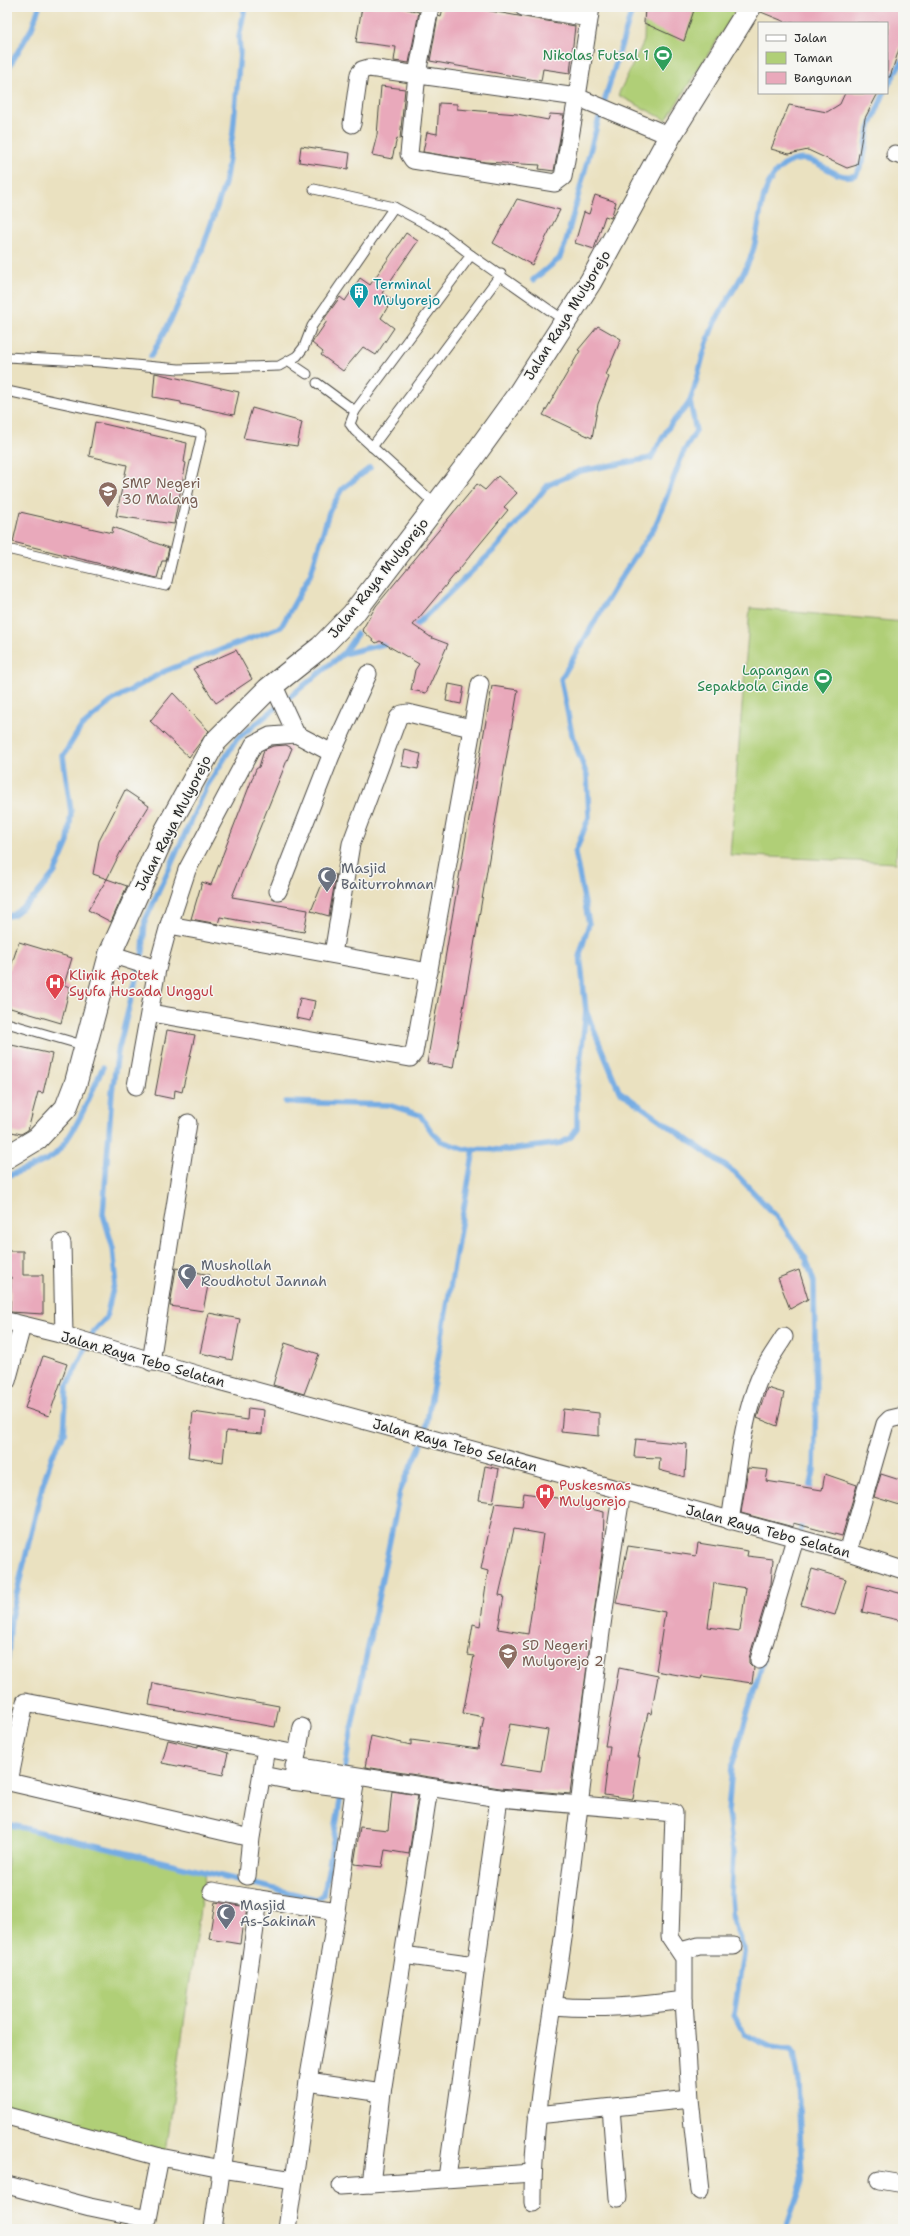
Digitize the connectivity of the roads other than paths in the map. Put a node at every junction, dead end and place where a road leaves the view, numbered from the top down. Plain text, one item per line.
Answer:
1 (430, 7) edge
2 (523, 7) edge
3 (750, 7) edge
4 (590, 12) edge
5 (417, 74) junction
6 (577, 96) junction
7 (352, 124) dead end
8 (670, 136) junction
9 (314, 189) dead end
10 (394, 207) junction
11 (471, 255) junction
12 (501, 274) junction
13 (566, 321) junction
14 (7, 357) edge
15 (289, 362) junction
16 (307, 374) dead end
17 (318, 383) dead end
18 (7, 391) edge
19 (355, 411) junction
20 (372, 447) junction
21 (436, 505) junction
22 (7, 549) edge
23 (368, 674) dead end
24 (480, 684) dead end
25 (276, 691) junction
26 (471, 728) junction
27 (296, 734) junction
28 (332, 753) junction
29 (278, 891) dead end
30 (169, 925) junction
31 (333, 954) junction
32 (120, 958) junction
33 (152, 968) junction
34 (429, 972) junction
35 (151, 1013) junction
36 (7, 1023) edge
37 (86, 1046) junction
38 (136, 1086) dead end
39 (188, 1123) dead end
40 (7, 1157) edge
41 (62, 1242) dead end
42 (15, 1323) edge
43 (70, 1337) junction
44 (784, 1338) dead end
45 (151, 1362) junction
46 (7, 1381) edge
47 (903, 1416) edge
48 (622, 1491) junction
49 (730, 1520) junction
50 (795, 1539) junction
51 (848, 1552) junction
52 (903, 1570) edge
53 (759, 1660) dead end
54 (302, 1727) dead end
55 (266, 1748) junction
56 (295, 1767) junction
57 (262, 1776) junction
58 (355, 1783) junction
59 (429, 1788) junction
60 (499, 1798) junction
61 (580, 1805) junction
62 (251, 1838) junction
63 (247, 1876) dead end
64 (212, 1891) dead end
65 (259, 1899) junction
66 (337, 1911) junction
67 (734, 1946) dead end
68 (680, 1950) junction
69 (403, 1955) junction
70 (475, 1965) junction
71 (684, 2000) junction
72 (554, 2006) junction
73 (308, 2082) junction
74 (382, 2093) junction
75 (690, 2100) junction
76 (611, 2108) junction
77 (537, 2115) junction
78 (7, 2116) edge
79 (160, 2157) junction
80 (222, 2169) junction
81 (533, 2173) junction
82 (447, 2178) junction
83 (294, 2180) junction
84 (880, 2180) dead end
85 (371, 2184) junction
86 (903, 2184) edge
87 (7, 2185) edge
88 (341, 2186) dead end
89 (700, 2190) dead end
90 (618, 2198) dead end
91 (533, 2203) dead end
92 (147, 2224) edge
93 (213, 2229) edge
94 (287, 2229) edge

1 - 5 street
2 - 4 street
3 - 8 main road, Jalan Raya Mulyorejo
4 - 6 street
5 - 6 street
5 - 6 street
5 - 7 street
6 - 8 street
8 - 13 main road, Jalan Raya Mulyorejo
9 - 10 lane
10 - 11 lane
10 - 15 lane
11 - 12 lane
11 - 19 lane
12 - 13 lane
12 - 20 lane
13 - 21 main road, Jalan Raya Mulyorejo
14 - 15 lane
15 - 16 lane
17 - 19 lane
18 - 22 lane
19 - 20 lane
20 - 21 lane
21 - 25 main road, Jalan Raya Mulyorejo
23 - 28 street
24 - 26 street
25 - 27 street
25 - 32 main road, Jalan Raya Mulyorejo
26 - 31 street
26 - 34 street
27 - 28 street
27 - 30 street
28 - 29 street
30 - 31 street
30 - 33 street
31 - 34 street
32 - 33 street
32 - 37 main road, Jalan Raya Mulyorejo
33 - 35 street
34 - 35 street
35 - 38 street
36 - 37 lane
37 - 40 main road, Jalan Raya Mulyorejo
39 - 45 street
41 - 43 street
42 - 43 street, Jalan Raya Tebo Selatan
42 - 46 street
43 - 45 street, Jalan Raya Tebo Selatan
44 - 49 street
45 - 48 street, Jalan Raya Tebo Selatan
47 - 51 street
48 - 49 street, Jalan Raya Tebo Selatan
48 - 61 street
49 - 50 street, Jalan Raya Tebo Selatan
50 - 51 street, Jalan Raya Tebo Selatan
50 - 53 street
51 - 52 street, Jalan Raya Tebo Selatan
54 - 56 street
55 - 56 street
55 - 57 street
55 - 62 street
56 - 57 street
56 - 58 street
57 - 62 street
58 - 59 street
58 - 66 street
59 - 60 street
59 - 69 street
60 - 61 street
60 - 70 street
61 - 68 street
61 - 72 street
62 - 63 street
64 - 65 street
65 - 66 street
65 - 80 street
66 - 73 street
67 - 68 street
68 - 71 street
69 - 70 street
69 - 74 street
70 - 82 street
71 - 72 street
71 - 75 street
72 - 77 street
73 - 74 street
73 - 83 street
74 - 85 street
75 - 76 street
75 - 89 street
76 - 77 street
76 - 90 street
77 - 81 street
78 - 79 street
79 - 80 street
79 - 92 street
80 - 83 street
80 - 93 street
81 - 82 street
81 - 91 street
82 - 85 street
83 - 94 street
84 - 86 street
85 - 88 street
87 - 92 street

